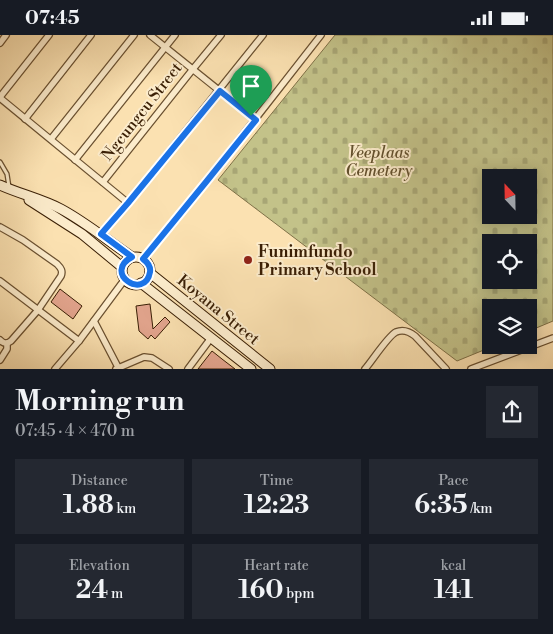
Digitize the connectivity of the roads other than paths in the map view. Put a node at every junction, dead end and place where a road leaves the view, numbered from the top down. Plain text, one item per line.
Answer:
1 (6, 35) edge
2 (49, 35) edge
3 (91, 35) edge
4 (134, 35) edge
5 (150, 35) edge
6 (176, 35) edge
7 (221, 35) edge
8 (263, 35) edge
9 (321, 35) edge
10 (0, 43) edge
11 (166, 47) junction
12 (192, 69) junction
13 (220, 91) junction
14 (0, 97) edge
15 (25, 119) junction
16 (256, 120) junction
17 (51, 139) junction
18 (76, 160) junction
19 (0, 163) edge
20 (103, 182) junction
21 (0, 185) edge
22 (14, 191) junction
23 (128, 203) junction
24 (0, 227) edge
25 (101, 234) junction
26 (132, 257) junction
27 (143, 259) junction
28 (122, 267) junction
29 (150, 273) junction
30 (125, 279) junction
31 (0, 281) edge
32 (141, 283) junction
33 (38, 310) junction
34 (94, 321) junction
35 (211, 338) junction
36 (553, 338) edge
37 (0, 339) edge
38 (79, 341) junction
39 (7, 343) junction
40 (0, 360) edge
41 (54, 369) edge
42 (118, 369) edge
43 (169, 369) edge
44 (188, 369) edge
45 (251, 369) edge
46 (270, 369) edge
47 (365, 369) edge
48 (446, 369) edge
49 (471, 369) edge

1 - 10 street
2 - 14 street
3 - 15 street
4 - 17 street
5 - 11 street
6 - 11 street
7 - 12 street, Ngcungcu Street
8 - 13 street
9 - 16 street
11 - 12 street
11 - 18 street
12 - 13 street
12 - 20 street, Ngcungcu Street
13 - 16 street
13 - 23 street
14 - 15 street
15 - 17 street
16 - 27 street
17 - 18 street
18 - 20 street
19 - 22 lane
20 - 23 street
21 - 22 main road
22 - 25 main road
22 - 28 main road
23 - 25 street
24 - 33 street
25 - 26 main road
26 - 27 main road
26 - 28 main road
27 - 29 main road
28 - 30 main road
29 - 32 main road
29 - 46 main road, Koyana Street
30 - 32 main road
30 - 34 street
31 - 33 street
32 - 35 main road, Koyana Street
33 - 38 street
33 - 39 street
34 - 38 street
34 - 42 street
35 - 44 street
35 - 45 main road, Koyana Street
36 - 49 street
37 - 39 street
38 - 41 street
39 - 40 street
42 - 43 street
47 - 48 street

